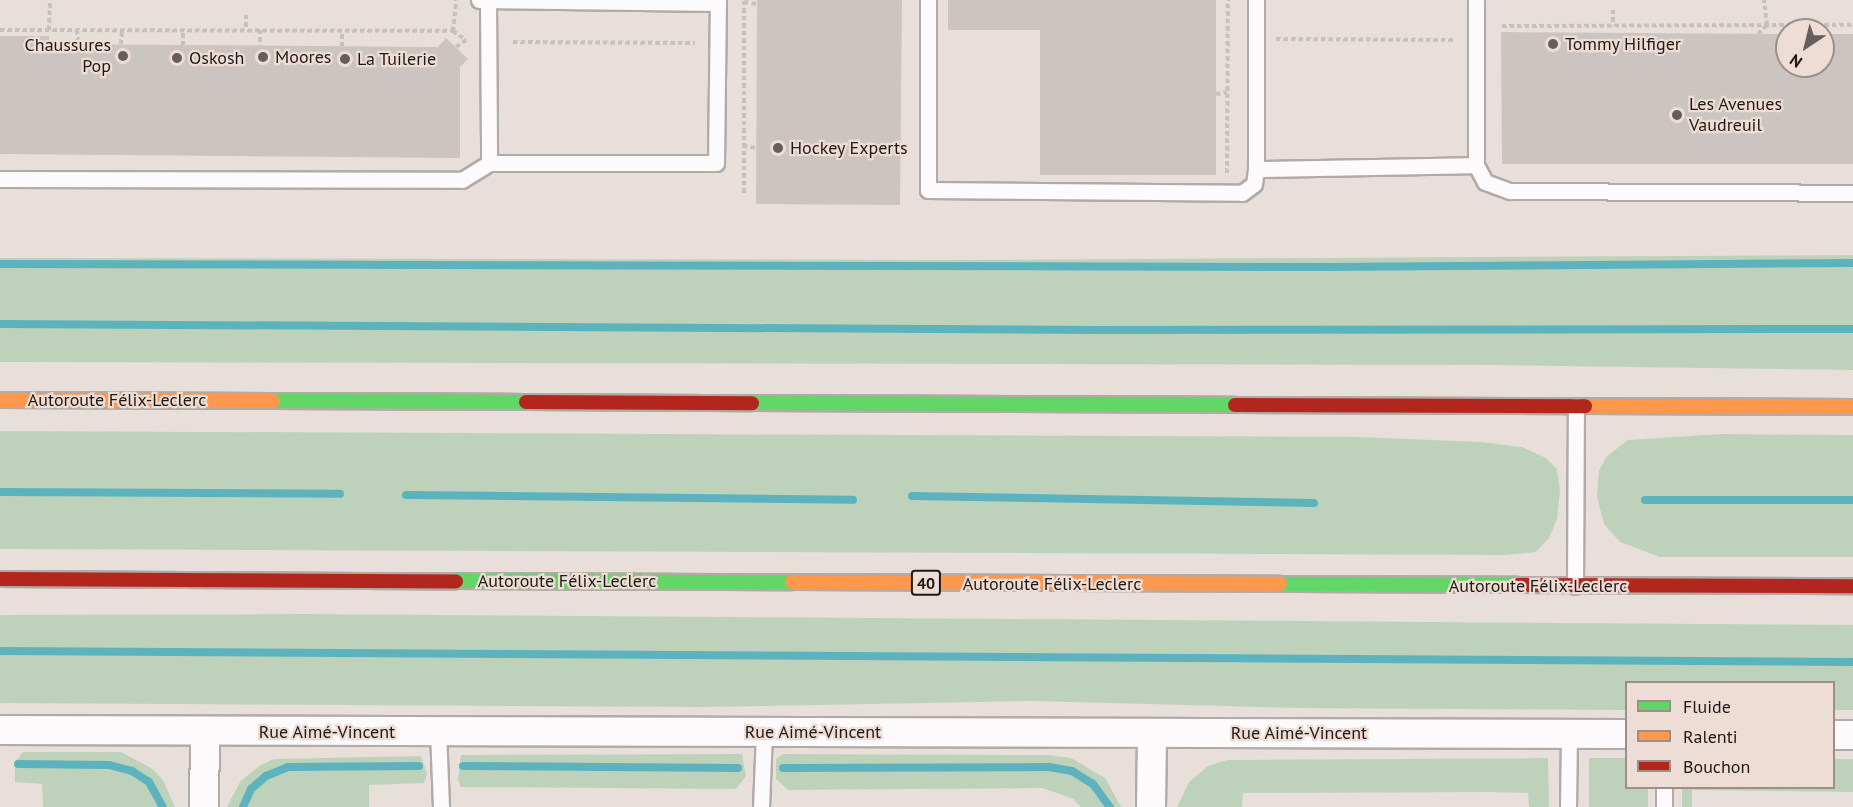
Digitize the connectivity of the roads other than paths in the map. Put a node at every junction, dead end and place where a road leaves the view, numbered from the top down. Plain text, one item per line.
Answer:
1 (928, 0) edge
2 (1256, 0) edge
3 (1476, 0) edge
4 (484, 1) edge
5 (718, 2) edge
6 (489, 163) junction
7 (1476, 165) junction
8 (1256, 169) junction
9 (0, 179) edge
10 (1853, 193) edge
11 (0, 400) edge
12 (1576, 406) junction
13 (1853, 407) edge
14 (0, 579) edge
15 (1575, 586) junction
16 (1853, 586) edge
17 (0, 730) edge
18 (438, 731) junction
19 (204, 732) junction
20 (764, 732) junction
21 (1152, 733) junction
22 (1569, 733) junction
23 (1625, 734) edge
24 (1835, 735) edge
25 (1853, 735) edge
26 (1664, 789) edge
27 (204, 807) edge
28 (441, 807) edge
29 (760, 807) edge
30 (1152, 807) edge
31 (1568, 807) edge
32 (1664, 807) edge

1 - 8 lane
2 - 8 lane
3 - 7 lane
4 - 5 lane
4 - 6 lane
5 - 6 lane
6 - 9 lane
7 - 8 lane
7 - 10 lane
11 - 12 highway, Autoroute Félix-Leclerc
12 - 13 highway, Autoroute Félix-Leclerc
12 - 15 lane
14 - 15 highway, Autoroute Félix-Leclerc / 40
15 - 16 highway, Autoroute Félix-Leclerc / 40
17 - 19 street, Rue Aimé-Vincent
18 - 19 street, Rue Aimé-Vincent
18 - 20 street, Rue Aimé-Vincent
18 - 28 lane
19 - 27 street
20 - 21 street, Rue Aimé-Vincent
20 - 29 lane
21 - 22 street, Rue Aimé-Vincent
21 - 30 street
22 - 23 street, Rue Aimé-Vincent
22 - 31 lane
24 - 25 street
26 - 32 lane

